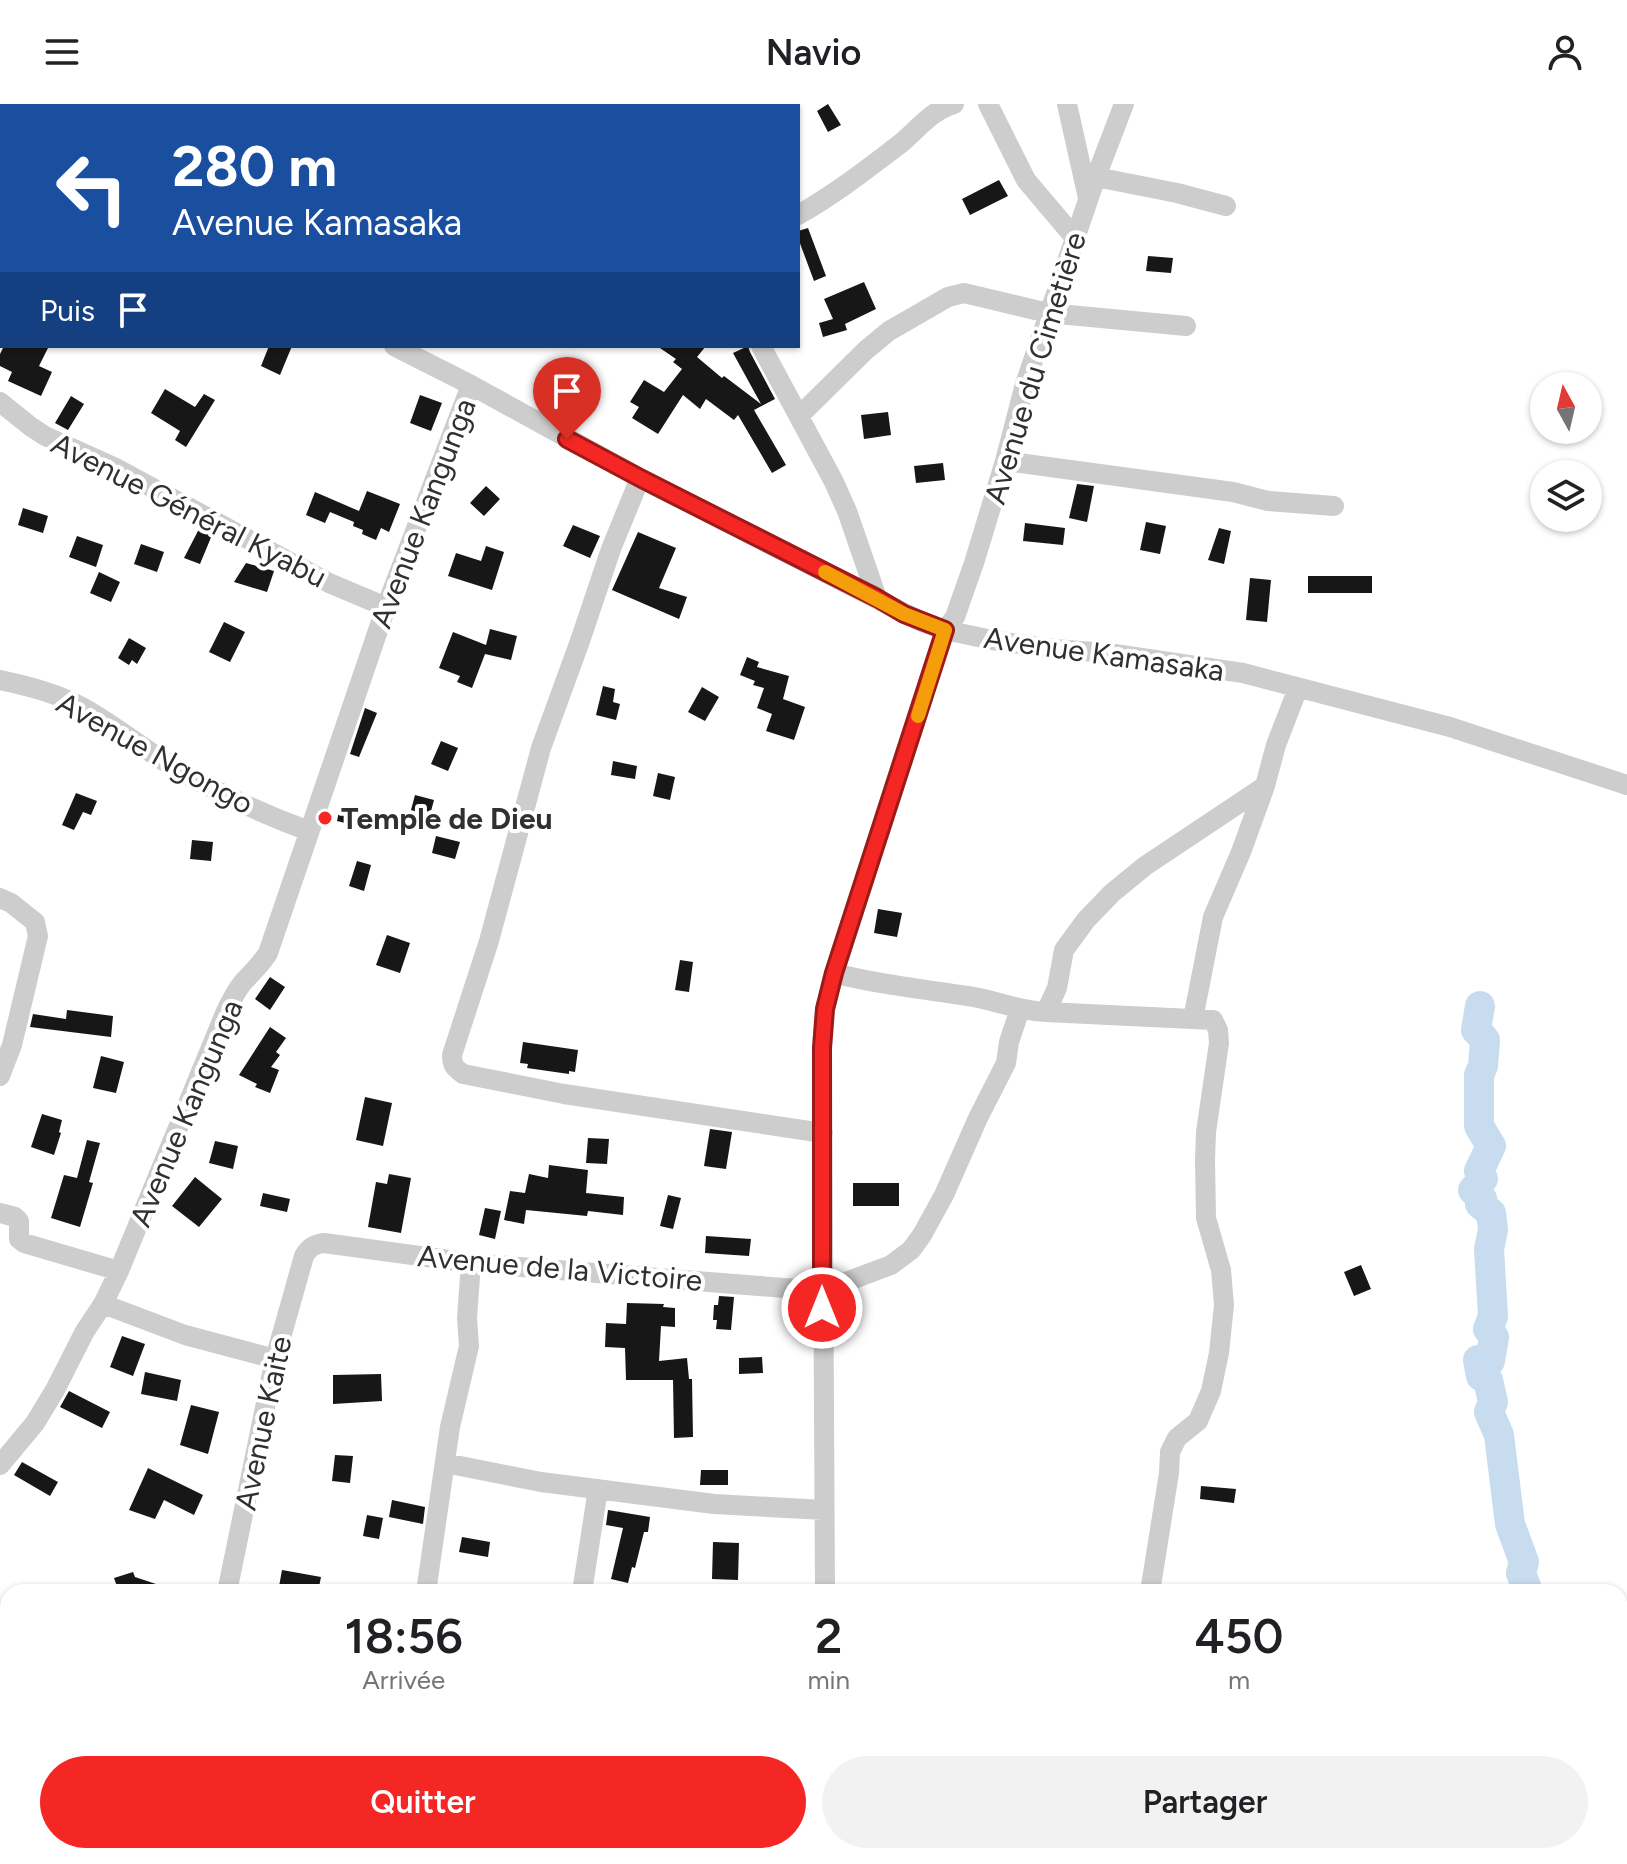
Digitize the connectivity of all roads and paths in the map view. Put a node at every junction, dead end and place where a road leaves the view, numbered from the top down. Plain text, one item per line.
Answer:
1 (954, 104) edge
2 (988, 104) edge
3 (1067, 104) edge
4 (1124, 104) edge
5 (1096, 177) junction
6 (1088, 199) junction
7 (1226, 206) dead end
8 (800, 214) edge
9 (1075, 238) junction
10 (1048, 313) junction
11 (1186, 326) dead end
12 (398, 348) edge
13 (762, 348) edge
14 (471, 385) junction
15 (0, 402) edge
16 (799, 416) junction
17 (1005, 461) junction
18 (640, 478) junction
19 (1334, 506) dead end
20 (877, 598) junction
21 (386, 607) junction
22 (945, 630) junction
23 (0, 680) edge
24 (1298, 688) junction
25 (1627, 785) edge
26 (1265, 786) junction
27 (309, 831) junction
28 (0, 898) edge
29 (834, 973) junction
30 (1020, 1009) junction
31 (1046, 1012) junction
32 (1193, 1019) junction
33 (0, 1076) edge
34 (823, 1133) junction
35 (0, 1213) edge
36 (304, 1256) joint
37 (471, 1263) junction
38 (119, 1271) junction
39 (822, 1291) junction
40 (103, 1304) junction
41 (275, 1359) junction
42 (445, 1463) junction
43 (0, 1465) edge
44 (598, 1489) junction
45 (824, 1510) junction
46 (229, 1584) edge
47 (427, 1584) edge
48 (583, 1584) edge
49 (825, 1584) edge
50 (1151, 1584) edge

1 - 8 street
2 - 9 street
3 - 6 street
4 - 5 street, Avenue du Cimetière
5 - 6 street, Avenue du Cimetière
5 - 7 street
6 - 9 street, Avenue du Cimetière
9 - 10 street, Avenue du Cimetière
10 - 11 street
10 - 16 street
10 - 17 street, Avenue du Cimetière
12 - 14 street, Avenue Kamasaka
13 - 16 street
14 - 18 street, Avenue Kamasaka
14 - 21 street, Avenue Kangunga
15 - 21 street, Avenue Général Kyabu
16 - 20 street
17 - 19 street
17 - 22 street, Avenue du Cimetière
18 - 20 street, Avenue Kamasaka
18 - 34 street
20 - 22 street, Avenue Kamasaka
21 - 27 street, Avenue Kangunga
22 - 24 street, Avenue Kamasaka
22 - 29 street, Avenue du Cimetière
23 - 27 street, Avenue Ngongo
24 - 25 street, Avenue Kamasaka
24 - 26 street
26 - 31 street
26 - 32 street
27 - 38 street, Avenue Kangunga
28 - 33 street
29 - 30 street
29 - 34 street, Avenue du Cimetière
30 - 31 street
30 - 39 street
31 - 32 street
32 - 50 street
34 - 39 street, Avenue du Cimetière
35 - 38 street
36 - 37 street, Avenue de la Victoire
36 - 41 street, Avenue Kaite
37 - 39 street, Avenue de la Victoire
37 - 42 street
38 - 40 street, Avenue Kangunga
39 - 45 street, Avenue du Cimetière
40 - 41 street
40 - 43 street, Avenue Kangunga
41 - 46 street, Avenue Kaite
42 - 44 street
42 - 47 street
44 - 45 street
44 - 48 street
45 - 49 street, Avenue du Cimetière

